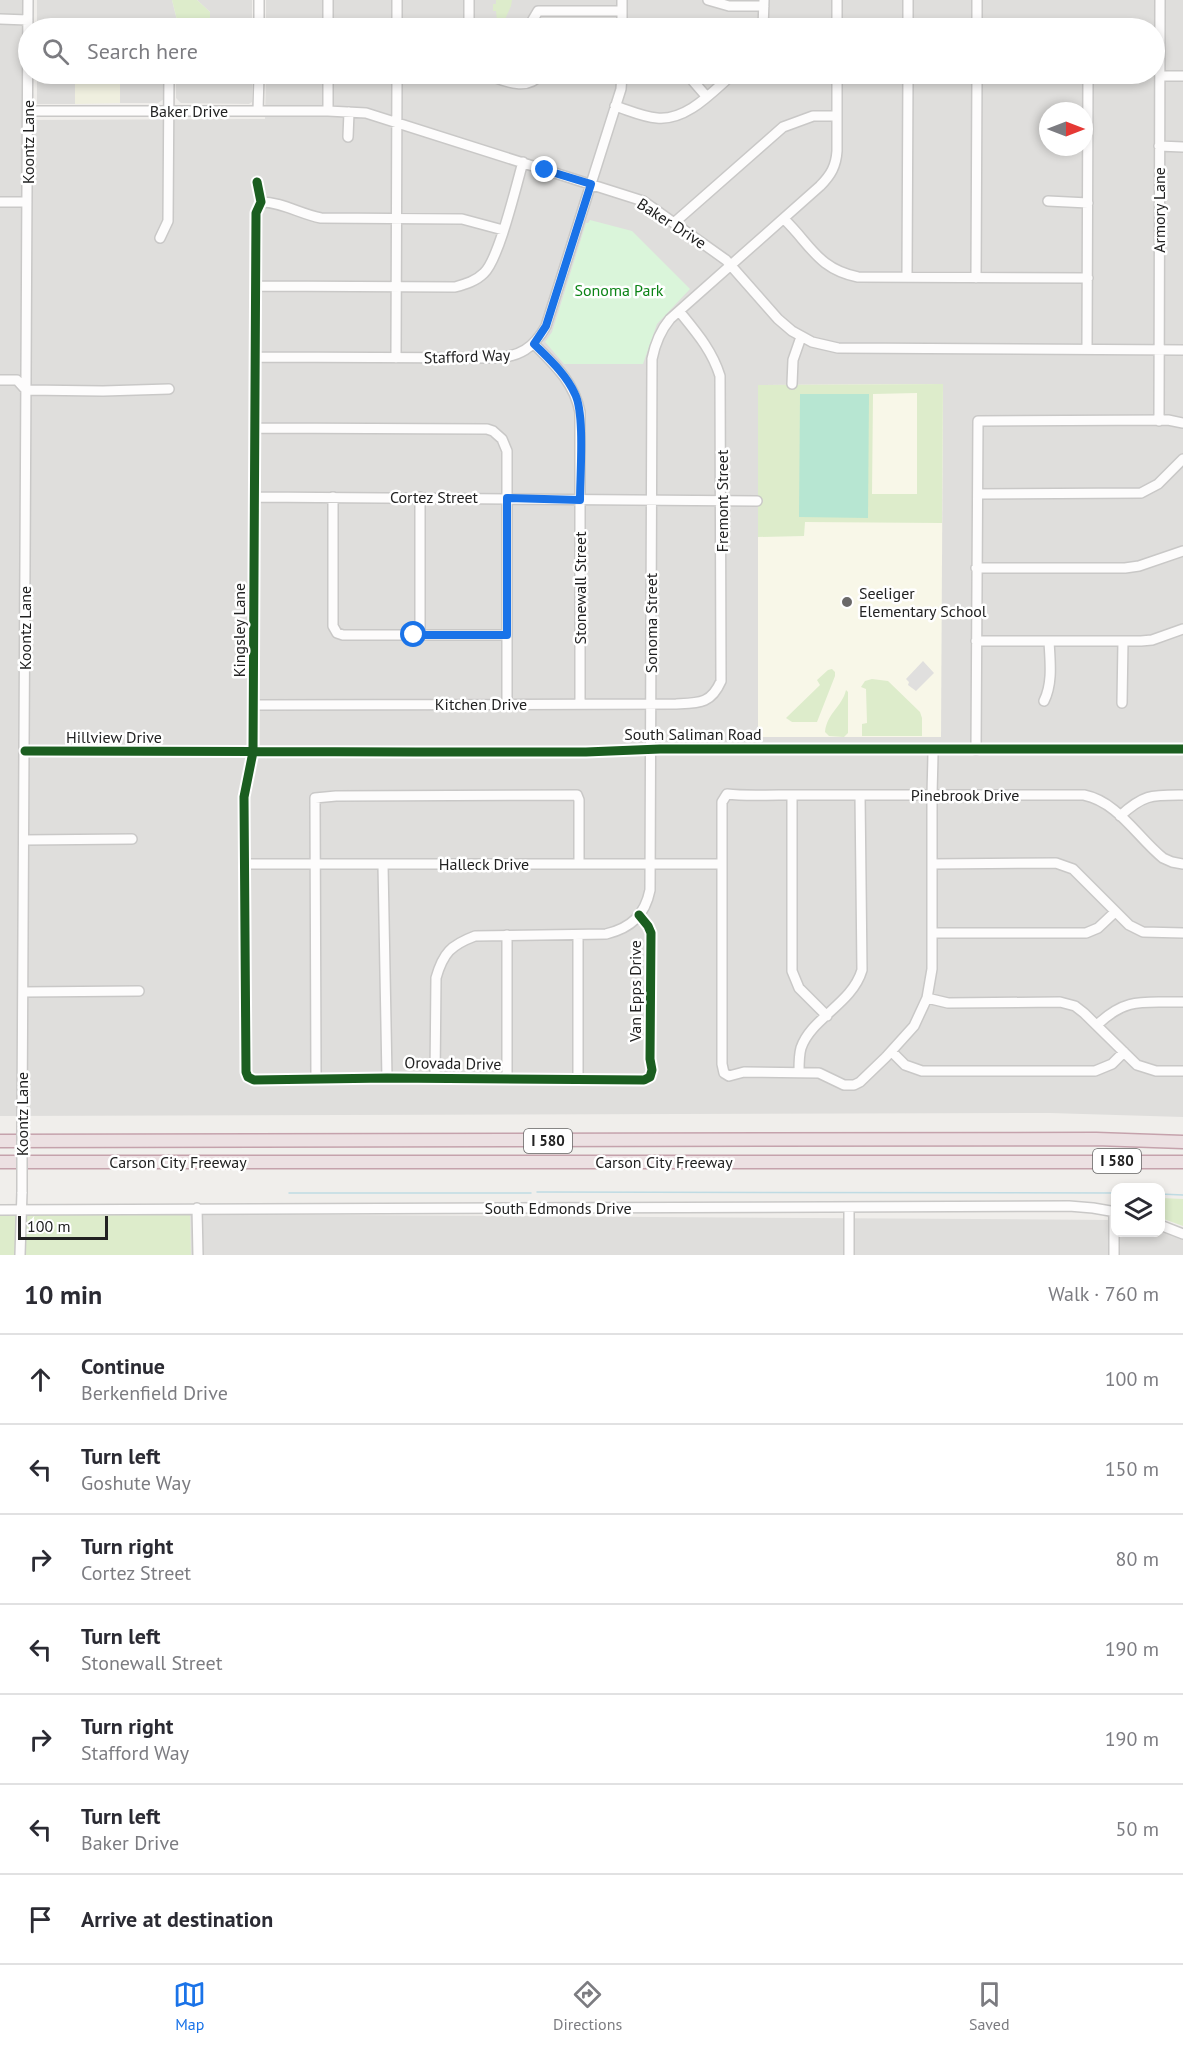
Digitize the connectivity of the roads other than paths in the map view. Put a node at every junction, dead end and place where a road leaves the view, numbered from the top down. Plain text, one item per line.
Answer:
1 (28, 0) edge
2 (259, 0) edge
3 (328, 0) edge
4 (397, 0) edge
5 (469, 0) edge
6 (622, 0) edge
7 (708, 0) edge
8 (837, 0) edge
9 (908, 0) edge
10 (977, 0) edge
11 (1160, 0) edge
12 (764, 3) edge
13 (622, 11) junction
14 (28, 18) edge
15 (259, 18) edge
16 (328, 18) edge
17 (397, 18) edge
18 (469, 18) edge
19 (534, 18) edge
20 (622, 18) edge
21 (763, 18) edge
22 (837, 18) edge
23 (908, 18) edge
24 (977, 18) edge
25 (1159, 18) edge
26 (0, 19) edge
27 (18, 20) edge
28 (1165, 76) edge
29 (1183, 76) edge
30 (28, 84) edge
31 (169, 84) edge
32 (259, 84) edge
33 (328, 84) edge
34 (397, 84) edge
35 (621, 84) edge
36 (696, 84) edge
37 (721, 84) edge
38 (837, 84) edge
39 (908, 84) edge
40 (977, 84) edge
41 (1088, 84) edge
42 (1160, 84) edge
43 (706, 96) junction
44 (1087, 102) edge
45 (615, 106) junction
46 (28, 111) junction
47 (169, 111) junction
48 (258, 111) junction
49 (328, 111) junction
50 (350, 112) junction
51 (837, 116) junction
52 (397, 122) junction
53 (348, 137) dead end
54 (1159, 146) junction
55 (1183, 147) edge
56 (1087, 156) edge
57 (524, 162) junction
58 (257, 182) dead end
59 (591, 184) junction
60 (1048, 201) dead end
61 (0, 202) edge
62 (27, 202) junction
63 (261, 202) junction
64 (1088, 202) junction
65 (396, 218) junction
66 (784, 219) junction
67 (675, 222) junction
68 (503, 230) junction
69 (160, 238) dead end
70 (731, 265) junction
71 (907, 277) junction
72 (976, 278) junction
73 (1088, 278) junction
74 (256, 286) junction
75 (396, 287) junction
76 (679, 311) junction
77 (801, 337) junction
78 (534, 344) junction
79 (1088, 349) junction
80 (1159, 350) junction
81 (1183, 350) edge
82 (255, 357) junction
83 (396, 357) junction
84 (0, 380) edge
85 (792, 384) dead end
86 (169, 389) dead end
87 (26, 390) junction
88 (1159, 421) junction
89 (1183, 423) edge
90 (255, 428) junction
91 (1183, 459) edge
92 (978, 494) junction
93 (255, 497) junction
94 (333, 497) junction
95 (420, 497) junction
96 (507, 498) junction
97 (580, 500) junction
98 (651, 501) junction
99 (721, 501) junction
100 (757, 501) dead end
101 (1183, 551) edge
102 (976, 568) junction
103 (1183, 629) edge
104 (420, 635) junction
105 (507, 635) junction
106 (976, 640) junction
107 (1049, 641) junction
108 (1122, 641) junction
109 (708, 700) joint
110 (1044, 701) dead end
111 (1122, 703) dead end
112 (507, 704) junction
113 (580, 704) junction
114 (650, 704) junction
115 (254, 705) junction
116 (650, 749) junction
117 (933, 749) junction
118 (1183, 749) edge
119 (976, 750) junction
120 (25, 752) junction
121 (254, 752) junction
122 (204, 753) joint
123 (792, 795) junction
124 (860, 795) junction
125 (932, 795) junction
126 (1183, 795) edge
127 (1120, 816) junction
128 (132, 839) dead end
129 (24, 840) junction
130 (246, 864) junction
131 (315, 864) junction
132 (579, 864) junction
133 (650, 864) junction
134 (722, 864) junction
135 (932, 864) junction
136 (1183, 864) edge
137 (383, 865) junction
138 (1115, 912) junction
139 (639, 915) junction
140 (932, 933) junction
141 (1183, 933) edge
142 (507, 935) junction
143 (578, 935) junction
144 (139, 991) dead end
145 (23, 992) junction
146 (927, 998) junction
147 (1183, 1002) edge
148 (827, 1016) junction
149 (1097, 1025) junction
150 (892, 1052) junction
151 (1124, 1052) junction
152 (652, 1070) joint
153 (799, 1071) junction
154 (1183, 1071) edge
155 (248, 1077) joint
156 (387, 1078) junction
157 (435, 1078) junction
158 (316, 1079) junction
159 (507, 1079) junction
160 (578, 1079) junction
161 (1183, 1137) edge
162 (1096, 1139) junction
163 (0, 1141) edge
164 (1183, 1142) edge
165 (1051, 1161) junction
166 (0, 1162) edge
167 (1183, 1162) edge
168 (1183, 1167) edge
169 (197, 1208) junction
170 (849, 1208) junction
171 (0, 1210) edge
172 (22, 1210) junction
173 (1111, 1211) edge
174 (1165, 1227) edge
175 (1183, 1234) edge
176 (1114, 1237) edge
177 (20, 1255) edge
178 (198, 1255) edge
179 (849, 1255) edge
180 (1114, 1255) edge

1 - 14 street, Koontz Lane
2 - 15 street
3 - 16 street
4 - 17 street
5 - 18 street
6 - 13 street
7 - 12 street
8 - 22 street
9 - 23 street
10 - 24 street
11 - 25 street, Armory Lane
12 - 21 street
13 - 19 street
13 - 20 street
26 - 27 street
28 - 29 street
30 - 46 street, Koontz Lane
31 - 47 street
32 - 48 street
33 - 49 street
34 - 52 street
35 - 45 street, Stafford Way
36 - 43 street
37 - 43 street
38 - 51 street, Sonoma Street
39 - 71 street
40 - 72 street
41 - 44 street
42 - 54 street, Armory Lane
43 - 45 street
45 - 59 street, Stafford Way
46 - 47 street, Baker Drive
46 - 62 street, Koontz Lane
47 - 48 street, Baker Drive
47 - 69 street
48 - 49 street, Baker Drive
49 - 50 street, Baker Drive
50 - 52 street, Baker Drive
50 - 53 street
51 - 66 street, Sonoma Street
51 - 67 street
52 - 57 street, Baker Drive
52 - 65 street
54 - 55 street
54 - 80 street, Armory Lane
56 - 64 street
57 - 59 street, Baker Drive
57 - 68 street
58 - 63 street, Kingsley Lane
59 - 67 street, Baker Drive
59 - 78 street, Stafford Way
60 - 64 street
61 - 62 street
62 - 87 street, Koontz Lane
63 - 65 street
63 - 74 street, Kingsley Lane
64 - 73 street
65 - 68 street
65 - 75 street
66 - 70 street, Sonoma Street
66 - 71 street
67 - 70 street, Baker Drive
68 - 75 street
70 - 76 street, Sonoma Street
70 - 77 street, Baker Drive
71 - 72 street
72 - 73 street
73 - 79 street
74 - 75 street
74 - 82 street, Kingsley Lane
75 - 83 street
76 - 98 street, Sonoma Street
76 - 99 street, Fremont Street
77 - 79 street, Baker Drive
77 - 85 street
78 - 83 street, Stafford Way
78 - 97 street, Stonewall Street
79 - 80 street, Baker Drive
80 - 81 street, Baker Drive
80 - 88 street, Armory Lane
82 - 83 street, Stafford Way
82 - 90 street, Kingsley Lane
84 - 87 street
86 - 87 street
87 - 120 street, Koontz Lane
88 - 89 street
88 - 92 street
90 - 93 street, Kingsley Lane
90 - 96 street
91 - 92 street
92 - 102 street
93 - 94 street, Cortez Street
93 - 115 street, Kingsley Lane
94 - 95 street, Cortez Street
94 - 104 street
95 - 96 street, Cortez Street
95 - 104 street
96 - 97 street, Cortez Street
96 - 105 street
97 - 98 street, Cortez Street
97 - 113 street, Stonewall Street
98 - 99 street, Cortez Street
98 - 114 street, Sonoma Street
99 - 100 street, Cortez Street
99 - 109 street, Fremont Street
101 - 102 street
102 - 106 street
103 - 108 street
104 - 105 street
105 - 112 street
106 - 107 street
106 - 119 street
107 - 108 street
107 - 110 street
108 - 111 street
109 - 114 street, Kitchen Drive
112 - 113 street, Kitchen Drive
112 - 115 street, Kitchen Drive
113 - 114 street, Kitchen Drive
114 - 116 street, Sonoma Street
115 - 121 street, Kingsley Lane
116 - 117 street, South Saliman Road
116 - 121 street, South Saliman Road
116 - 133 street, Sonoma Street
117 - 119 street, South Saliman Road
117 - 125 street
118 - 119 street, South Saliman Road
120 - 122 street, Hillview Drive
120 - 129 street, Koontz Lane
121 - 122 street, South Saliman Road
121 - 130 street, Kingsley Lane
123 - 124 street, Pinebrook Drive
123 - 134 street, Pinebrook Drive
123 - 148 street
124 - 125 street, Pinebrook Drive
124 - 148 street
125 - 127 street, Pinebrook Drive
125 - 135 street
126 - 127 street
127 - 136 street, Pinebrook Drive
128 - 129 street
129 - 145 street, Koontz Lane
130 - 131 street, Halleck Drive
130 - 155 street, Kingsley Lane
131 - 132 street
131 - 137 street, Halleck Drive
131 - 158 street
132 - 133 street, Halleck Drive
132 - 137 street, Halleck Drive
133 - 134 street, Halleck Drive
133 - 139 street, Sonoma Street
134 - 153 street
135 - 138 street
135 - 140 street
137 - 156 street
138 - 140 street
138 - 141 street
139 - 143 street
139 - 152 street, Van Epps Drive
140 - 146 street
142 - 143 street
142 - 157 street
142 - 159 street
143 - 160 street
144 - 145 street
145 - 172 street, Koontz Lane, bridge
146 - 149 street
146 - 150 street
147 - 149 street
148 - 153 street
149 - 151 street
150 - 151 street
150 - 153 street
151 - 154 street
152 - 160 street, Orovada Drive
155 - 158 street, Orovada Drive
156 - 157 street, Orovada Drive
156 - 158 street, Orovada Drive
157 - 159 street, Orovada Drive
159 - 160 street, Orovada Drive
161 - 162 highway
162 - 163 highway, Carson City Freeway / I 580
162 - 164 highway, I 580
165 - 166 highway, Carson City Freeway / I 580
165 - 167 highway, Carson City Freeway / I 580
165 - 168 highway
169 - 170 street, South Edmonds Drive
169 - 172 street, South Edmonds Drive
169 - 178 street
170 - 173 street, South Edmonds Drive
170 - 179 street
171 - 172 street, South Edmonds Drive
172 - 177 street, Koontz Lane
174 - 175 street
176 - 180 street

